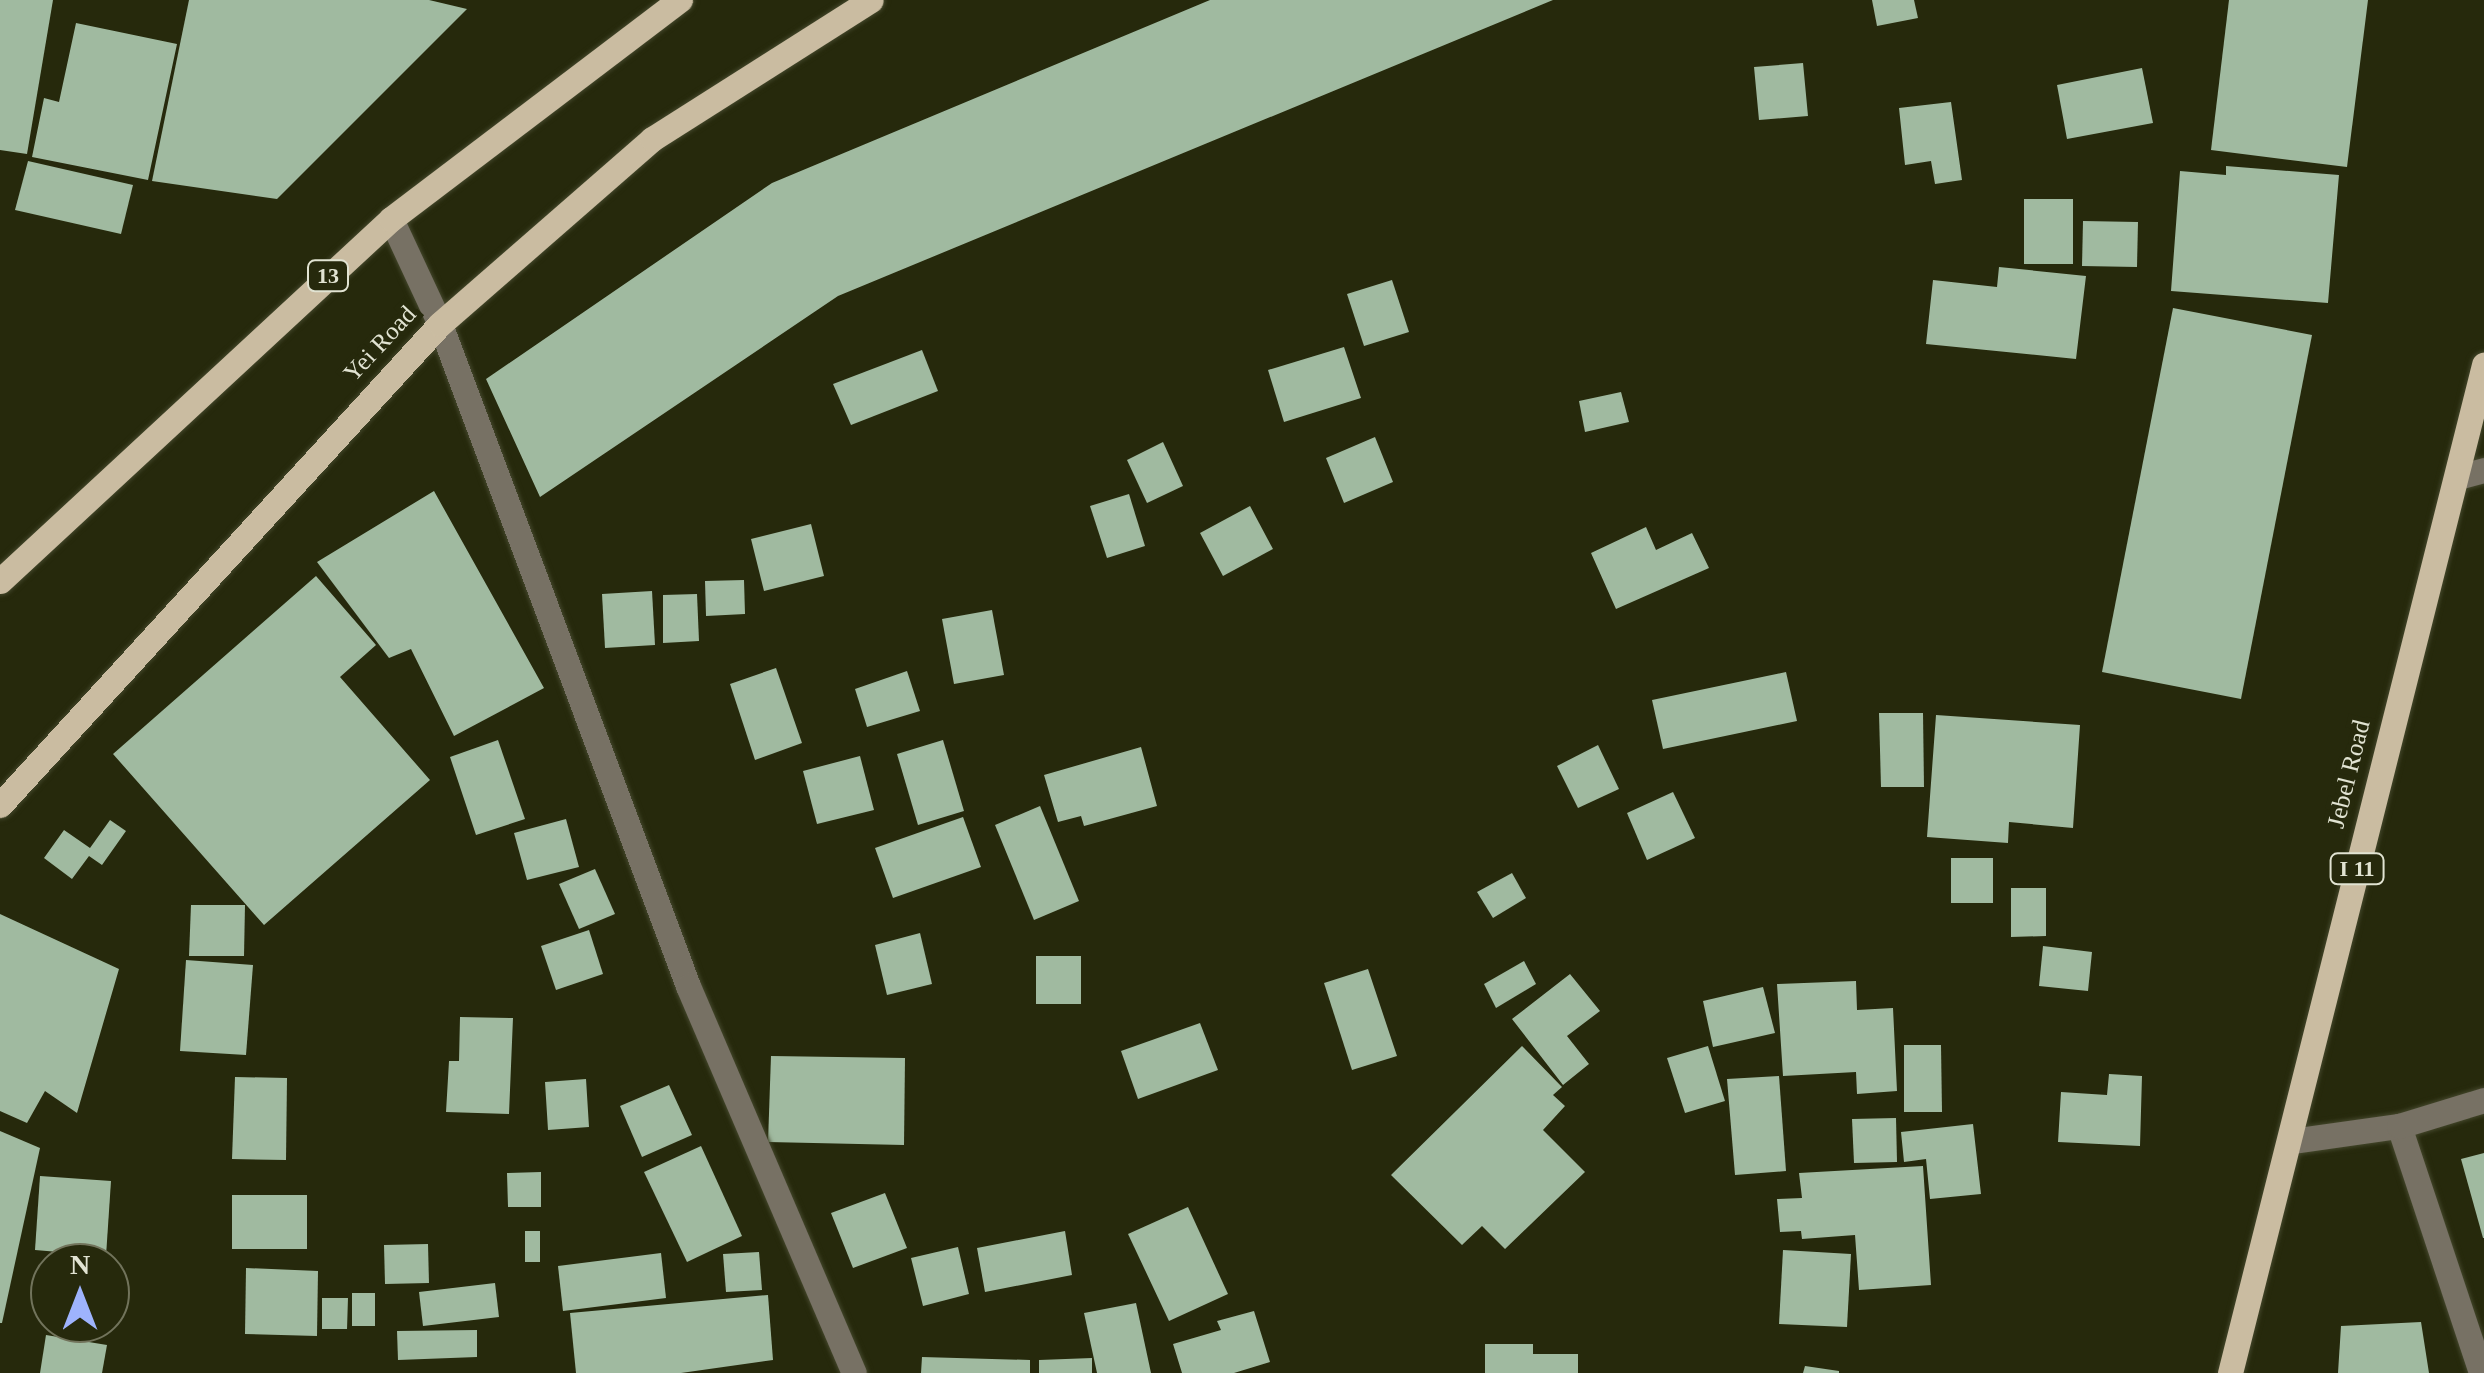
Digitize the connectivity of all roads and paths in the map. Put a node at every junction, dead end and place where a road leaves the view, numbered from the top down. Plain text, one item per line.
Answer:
1 (680, 0) edge
2 (871, 0) edge
3 (390, 218) junction
4 (440, 324) junction
5 (2484, 365) edge
6 (2484, 470) edge
7 (2458, 477) junction
8 (0, 581) edge
9 (0, 805) edge
10 (2484, 1100) edge
11 (2399, 1126) junction
12 (2292, 1141) junction
13 (854, 1373) edge
14 (2230, 1373) edge
15 (2481, 1373) edge

1 - 3 main road, 13
2 - 4 main road, Yei Road
3 - 4 street
3 - 8 main road, 13
4 - 9 main road, Yei Road
4 - 13 street
5 - 7 main road, Jebel Road / I 11
6 - 7 street
7 - 12 main road, Jebel Road / I 11
10 - 11 street
11 - 12 street
11 - 15 street
12 - 14 main road, Jebel Road / I 11

